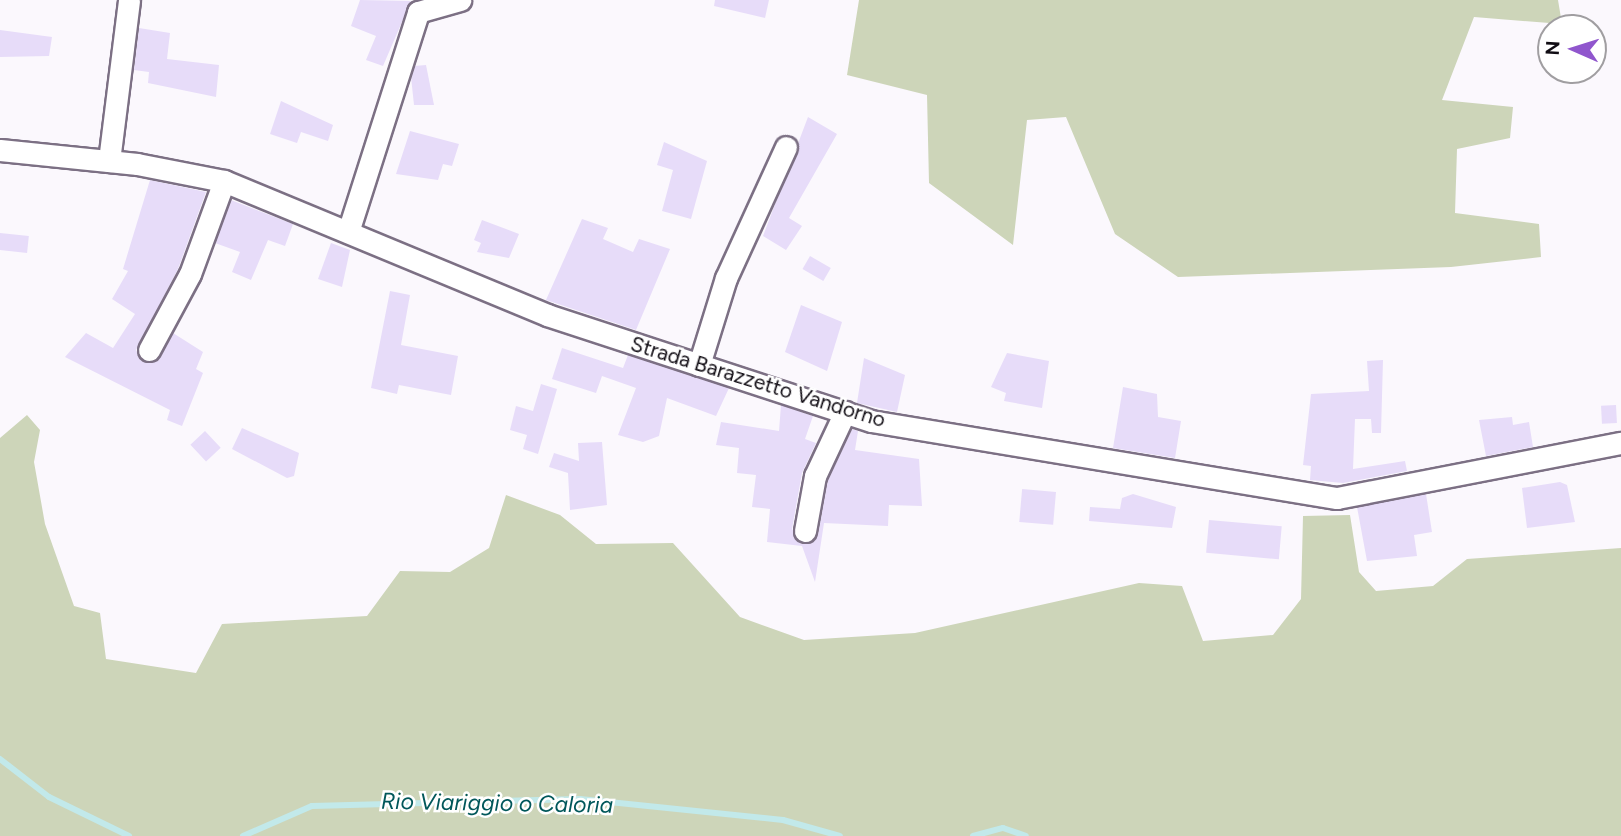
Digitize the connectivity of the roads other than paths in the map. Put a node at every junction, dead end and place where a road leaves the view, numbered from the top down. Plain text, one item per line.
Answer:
1 (130, 0) edge
2 (460, 0) edge
3 (786, 147) dead end
4 (0, 150) edge
5 (109, 161) junction
6 (224, 181) junction
7 (348, 232) junction
8 (149, 350) dead end
9 (699, 365) junction
10 (845, 412) junction
11 (1621, 443) edge
12 (805, 531) dead end

1 - 5 street
2 - 7 street
3 - 9 street
4 - 5 street, Strada Barazzetto Vandorno
5 - 6 street, Strada Barazzetto Vandorno
6 - 7 street, Strada Barazzetto Vandorno
6 - 8 street
7 - 9 street, Strada Barazzetto Vandorno
9 - 10 street, Strada Barazzetto Vandorno
10 - 11 street, Strada Barazzetto Vandorno
10 - 12 street

